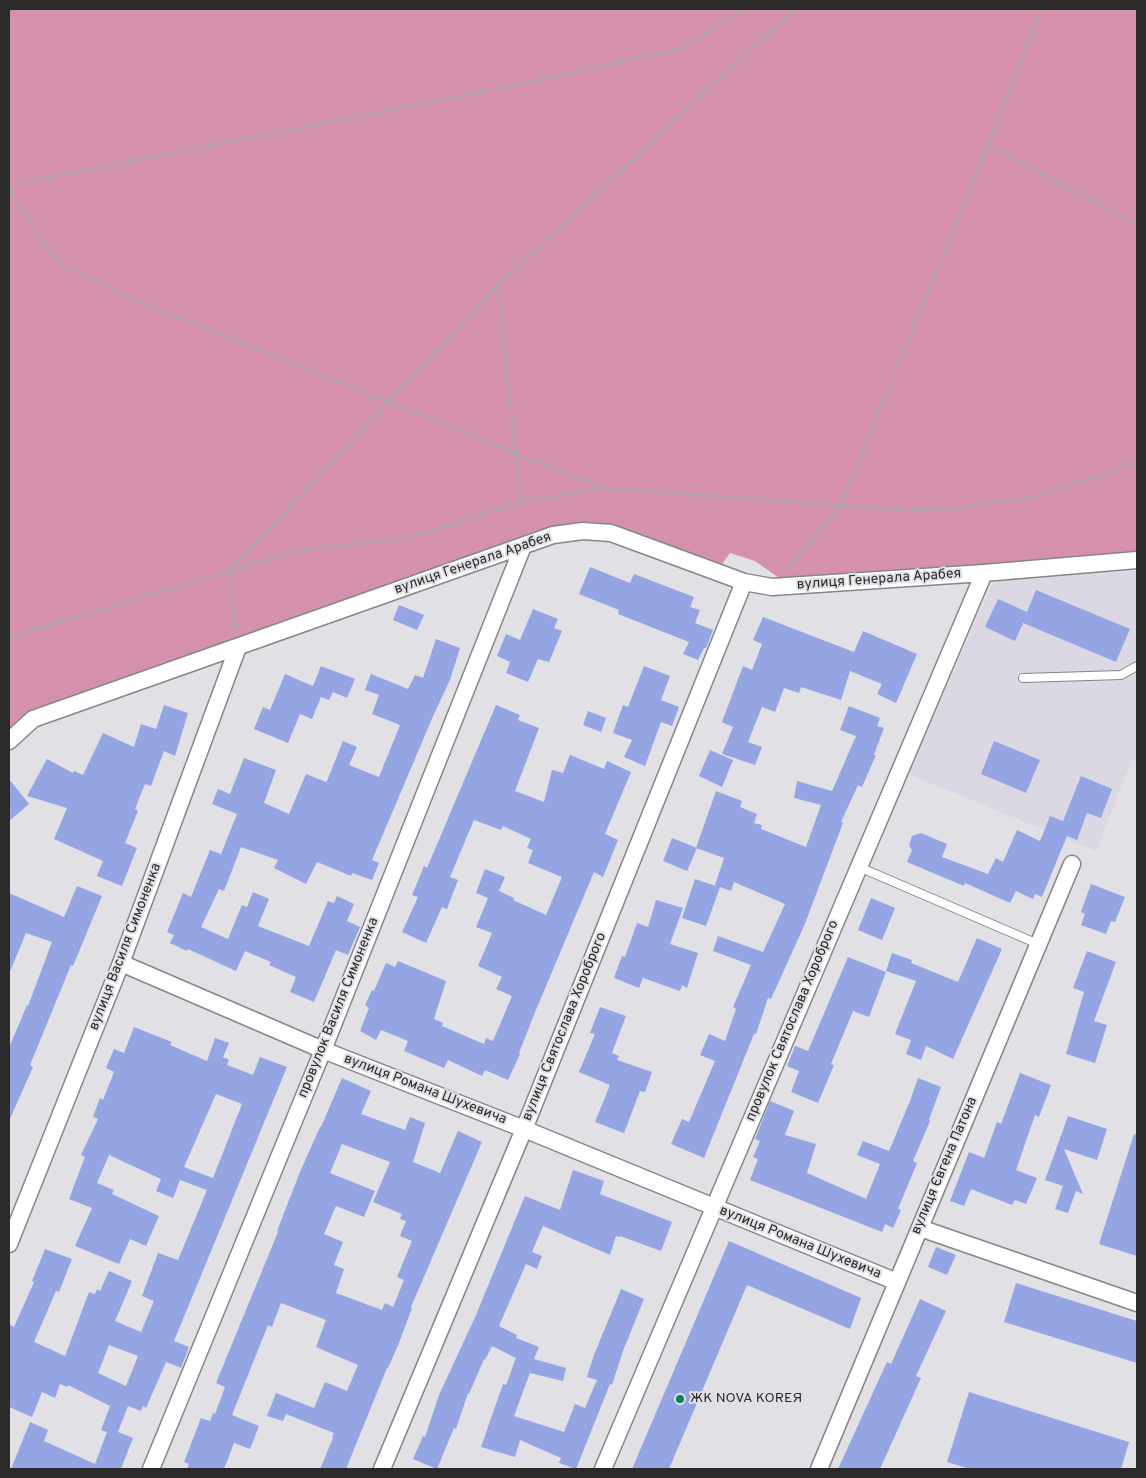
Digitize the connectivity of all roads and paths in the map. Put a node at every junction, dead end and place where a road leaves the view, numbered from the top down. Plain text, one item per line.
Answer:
1 (744, 9) edge
2 (794, 9) edge
3 (1041, 9) edge
4 (988, 145) junction
5 (9, 186) edge
6 (1137, 224) edge
7 (498, 286) junction
8 (388, 401) junction
9 (514, 452) junction
10 (603, 488) dead end
11 (520, 502) dead end
12 (523, 546) junction
13 (1137, 560) edge
14 (984, 573) junction
15 (744, 582) junction
16 (772, 587) junction
17 (238, 647) junction
18 (1137, 666) edge
19 (1023, 678) dead end
20 (9, 741) edge
21 (1072, 864) dead end
22 (858, 867) junction
23 (1038, 944) junction
24 (122, 963) junction
25 (323, 1050) junction
26 (524, 1129) junction
27 (714, 1207) junction
28 (920, 1228) junction
29 (9, 1244) edge
30 (897, 1282) junction
31 (1137, 1303) edge
32 (151, 1469) edge
33 (382, 1469) edge
34 (603, 1469) edge
35 (819, 1469) edge

1 - 5 path
2 - 7 path
3 - 4 path
4 - 6 path
4 - 16 path
5 - 8 path
7 - 8 path
7 - 9 path
8 - 9 path
8 - 17 path
9 - 10 path
9 - 11 path
12 - 15 street, вулиця Генерала Арабея
12 - 17 street, вулиця Генерала Арабея
12 - 25 street, провулок Василя Симоненка
13 - 14 street, вулиця Генерала Арабея
14 - 16 street, вулиця Генерала Арабея
14 - 22 street, провулок Святослава Хороброго
15 - 16 street, вулиця Генерала Арабея
15 - 26 street, вулиця Святослава Хороброго
17 - 20 street, вулиця Генерала Арабея
17 - 24 street, вулиця Василя Симоненка
18 - 19 lane
21 - 23 street, вулиця Євгена Патона
22 - 23 lane
22 - 27 street, провулок Святослава Хороброго
23 - 28 street, вулиця Євгена Патона
24 - 25 street, вулиця Романа Шухевича
24 - 29 street, вулиця Василя Симоненка
25 - 26 street, вулиця Романа Шухевича
25 - 32 street, провулок Василя Симоненка
26 - 27 street, вулиця Романа Шухевича
26 - 33 street, вулиця Святослава Хороброго
27 - 30 street, вулиця Романа Шухевича
27 - 34 street, провулок Святослава Хороброго
28 - 30 street, вулиця Євгена Патона
28 - 31 street
30 - 35 street, вулиця Євгена Патона

